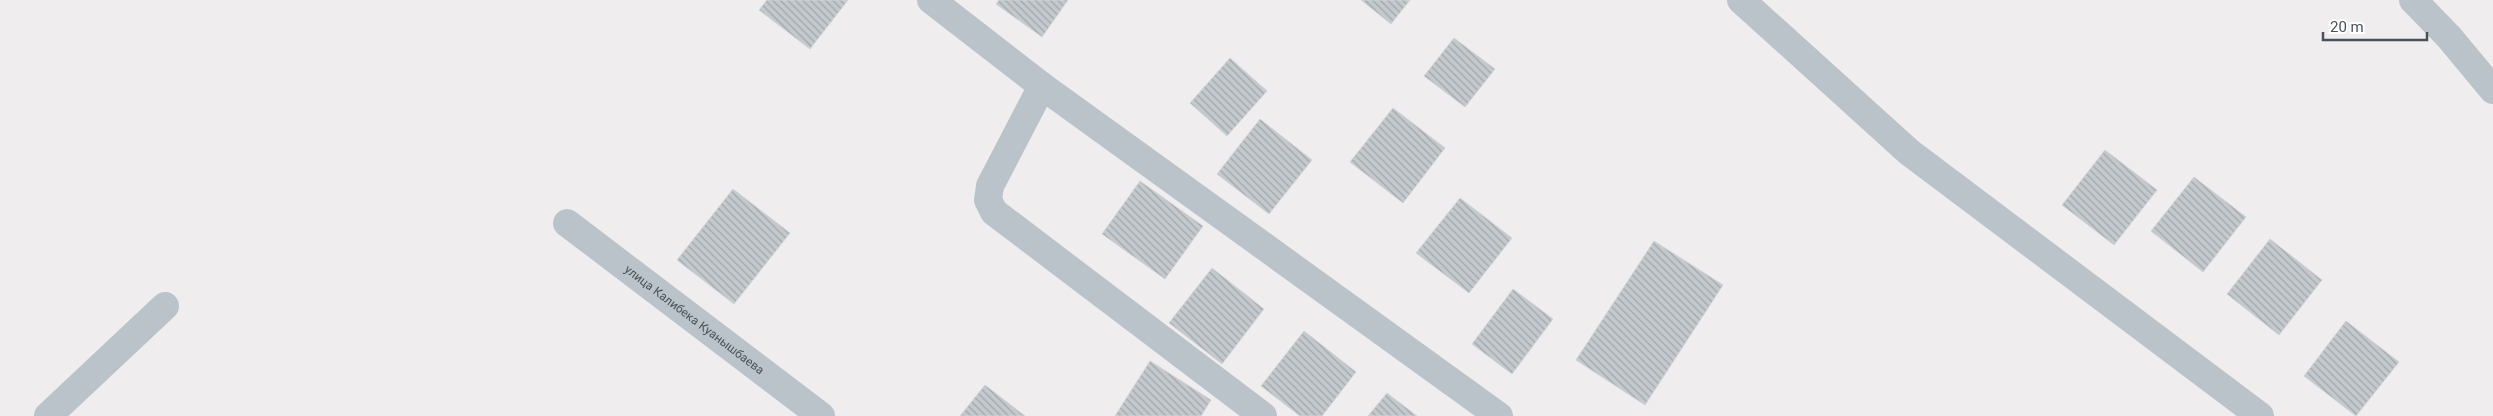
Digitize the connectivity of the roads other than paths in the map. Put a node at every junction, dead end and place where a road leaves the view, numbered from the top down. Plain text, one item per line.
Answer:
1 (931, 0) edge
2 (1741, 0) edge
3 (2413, 0) edge
4 (1042, 86) junction
5 (2493, 90) edge
6 (567, 223) dead end
7 (165, 306) dead end
8 (48, 416) edge
9 (821, 416) edge
10 (1263, 416) edge
11 (1500, 416) edge
12 (2260, 416) edge

1 - 4 street
2 - 12 street
3 - 5 street
4 - 10 street
4 - 11 street
6 - 9 street, улица Калибека Куанышбаева
7 - 8 street

